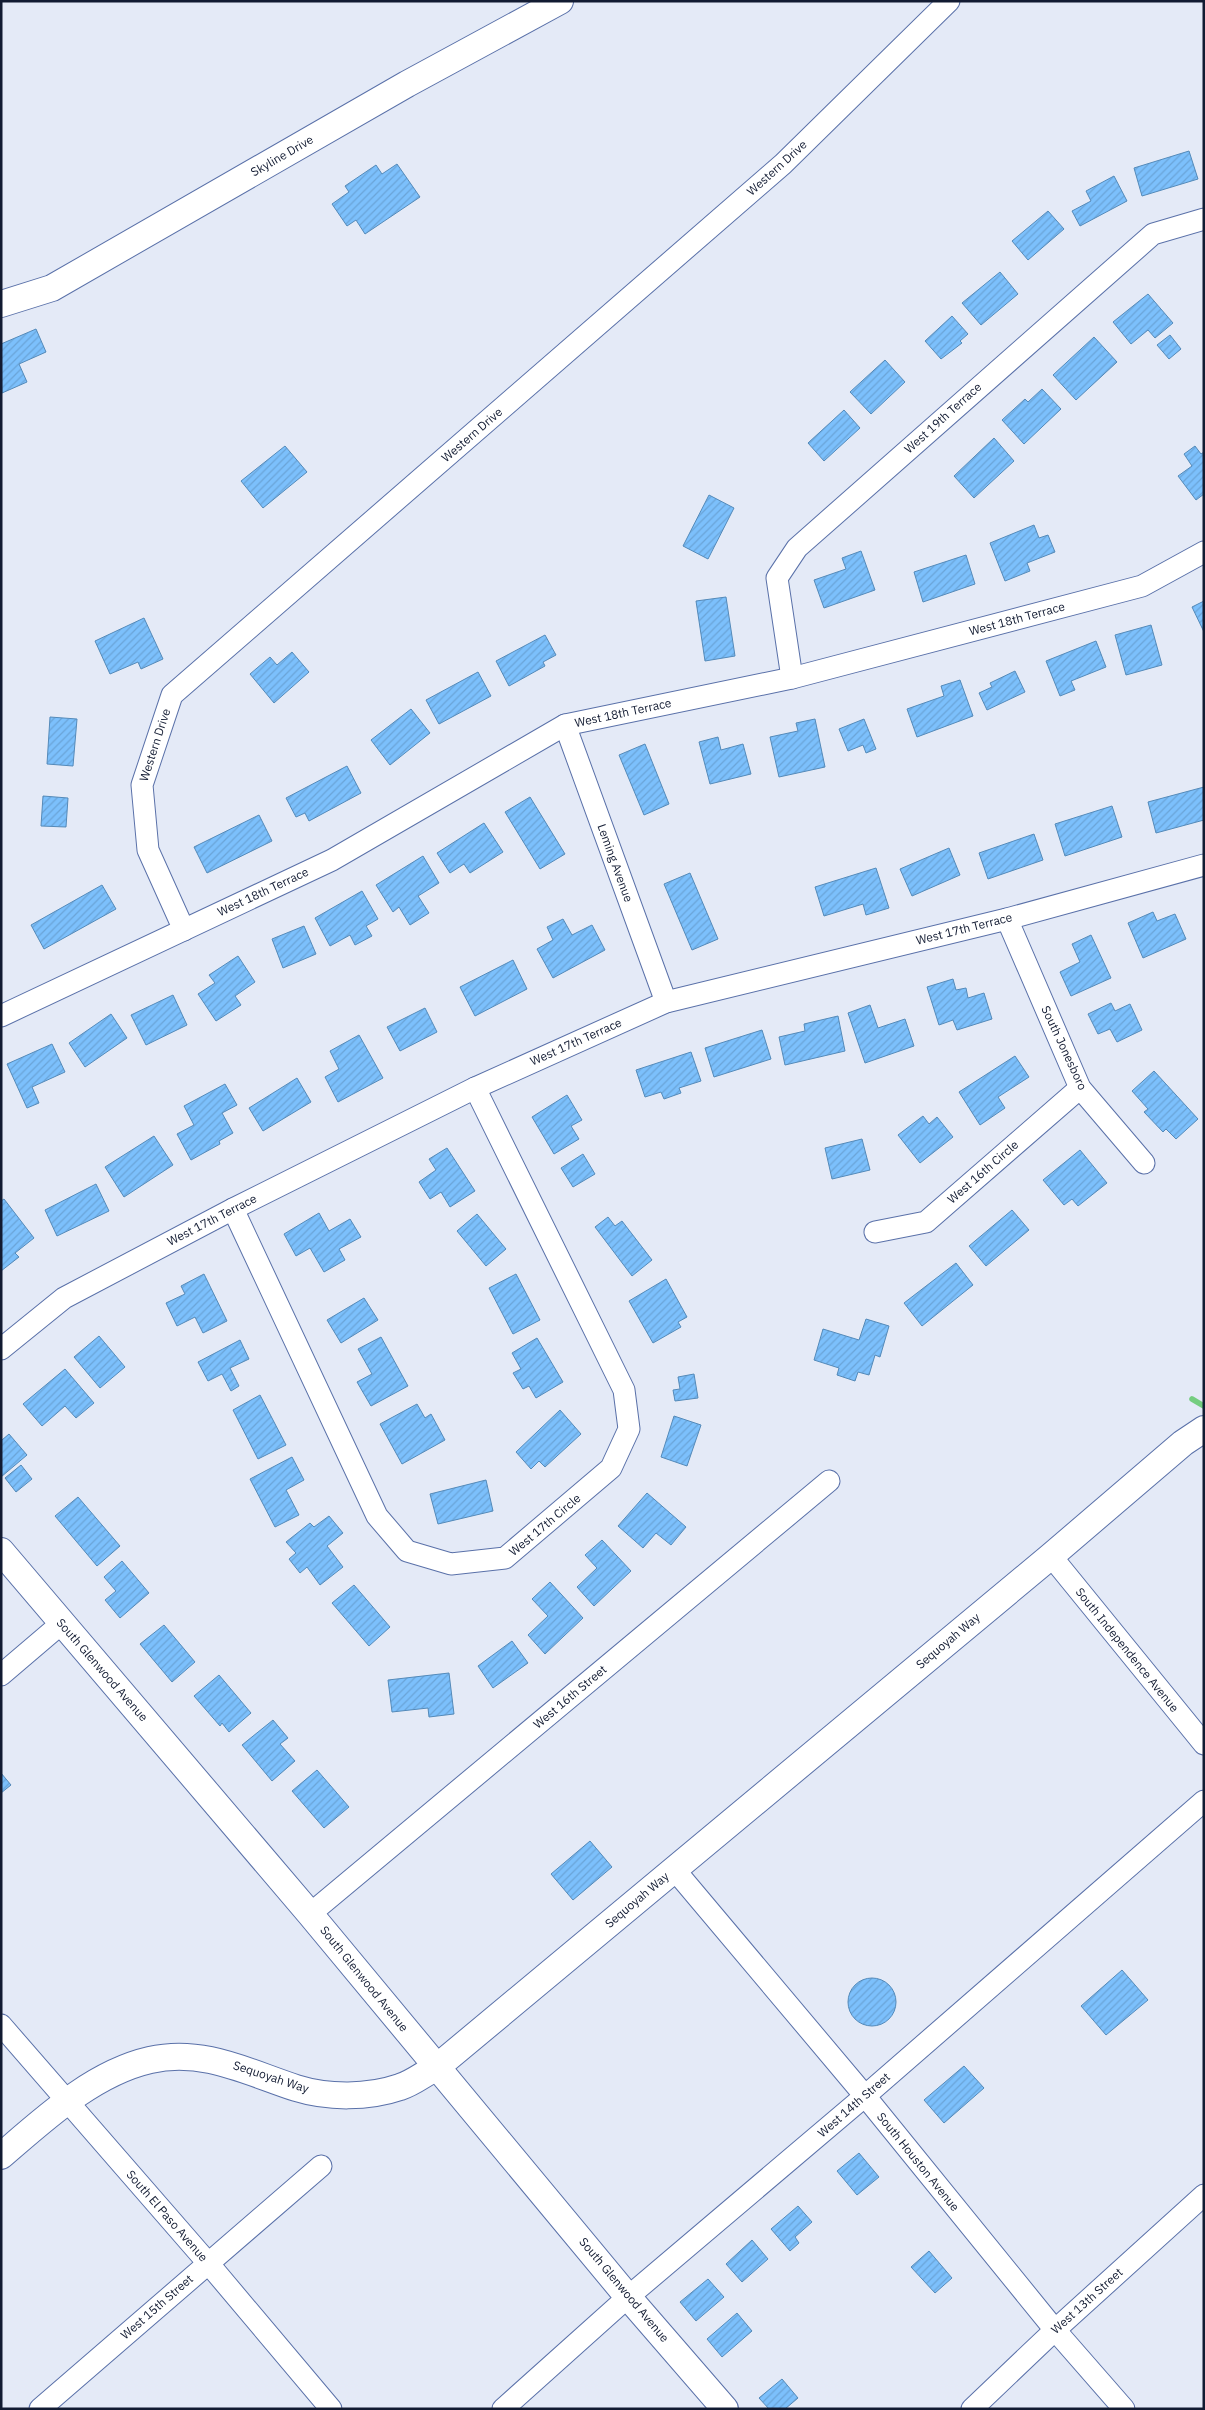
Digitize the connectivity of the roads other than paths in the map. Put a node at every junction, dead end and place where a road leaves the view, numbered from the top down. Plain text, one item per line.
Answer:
1 (560, 1) edge
2 (949, 1) edge
3 (1204, 219) edge
4 (1, 304) edge
5 (1204, 552) edge
6 (792, 678) junction
7 (565, 725) junction
8 (1204, 866) edge
9 (1007, 919) junction
10 (184, 930) junction
11 (666, 1002) junction
12 (1, 1016) edge
13 (474, 1088) junction
14 (1080, 1088) junction
15 (1144, 1163) dead end
16 (233, 1209) junction
17 (875, 1232) dead end
18 (1, 1349) edge
19 (1204, 1429) edge
20 (829, 1481) dead end
21 (1, 1551) edge
22 (1051, 1556) junction
23 (62, 1623) junction
24 (1, 1675) edge
25 (1204, 1744) edge
26 (1204, 1801) edge
27 (674, 1869) junction
28 (310, 1914) junction
29 (1, 2025) edge
30 (437, 2067) junction
31 (865, 2096) junction
32 (68, 2102) junction
33 (1, 2156) edge
34 (320, 2166) dead end
35 (1204, 2195) edge
36 (208, 2263) junction
37 (628, 2297) junction
38 (1055, 2330) junction
39 (40, 2409) edge
40 (331, 2409) edge
41 (503, 2409) edge
42 (725, 2409) edge
43 (972, 2409) edge
44 (1124, 2409) edge

1 - 4 street, Skyline Drive
2 - 10 street, Western Drive
3 - 6 street, West 19th Terrace
5 - 6 street, West 18th Terrace
6 - 7 street, West 18th Terrace
7 - 10 street, West 18th Terrace
7 - 11 street, Leming Avenue
8 - 9 street, West 17th Terrace
9 - 11 street, West 17th Terrace
9 - 14 street, South Jonesboro
10 - 12 street, West 18th Terrace
11 - 13 street, West 17th Terrace
13 - 16 street, West 17th Terrace
13 - 16 street, West 17th Circle
14 - 15 street, South Jonesboro
14 - 17 street, West 16th Circle
16 - 18 street, West 17th Terrace
19 - 22 street, Sequoyah Way
20 - 28 street, West 16th Street
21 - 23 street, South Glenwood Avenue
22 - 25 street, South Independence Avenue
22 - 27 street, Sequoyah Way
23 - 24 street
23 - 28 street, South Glenwood Avenue
26 - 31 street, West 14th Street
27 - 30 street, Sequoyah Way
27 - 31 street, South Houston Avenue
28 - 30 street, South Glenwood Avenue
29 - 32 street, South El Paso Avenue
30 - 32 street, Sequoyah Way
30 - 37 street, South Glenwood Avenue
31 - 37 street, West 14th Street
31 - 38 street, South Houston Avenue
32 - 33 street, Sequoyah Way
32 - 36 street, South El Paso Avenue
34 - 36 street, West 15th Street
35 - 38 street, West 13th Street
36 - 39 street, West 15th Street
36 - 40 street, South El Paso Avenue
37 - 41 street, West 14th Street
37 - 42 street, South Glenwood Avenue
38 - 43 street, West 13th Street
38 - 44 street, South Houston Avenue

